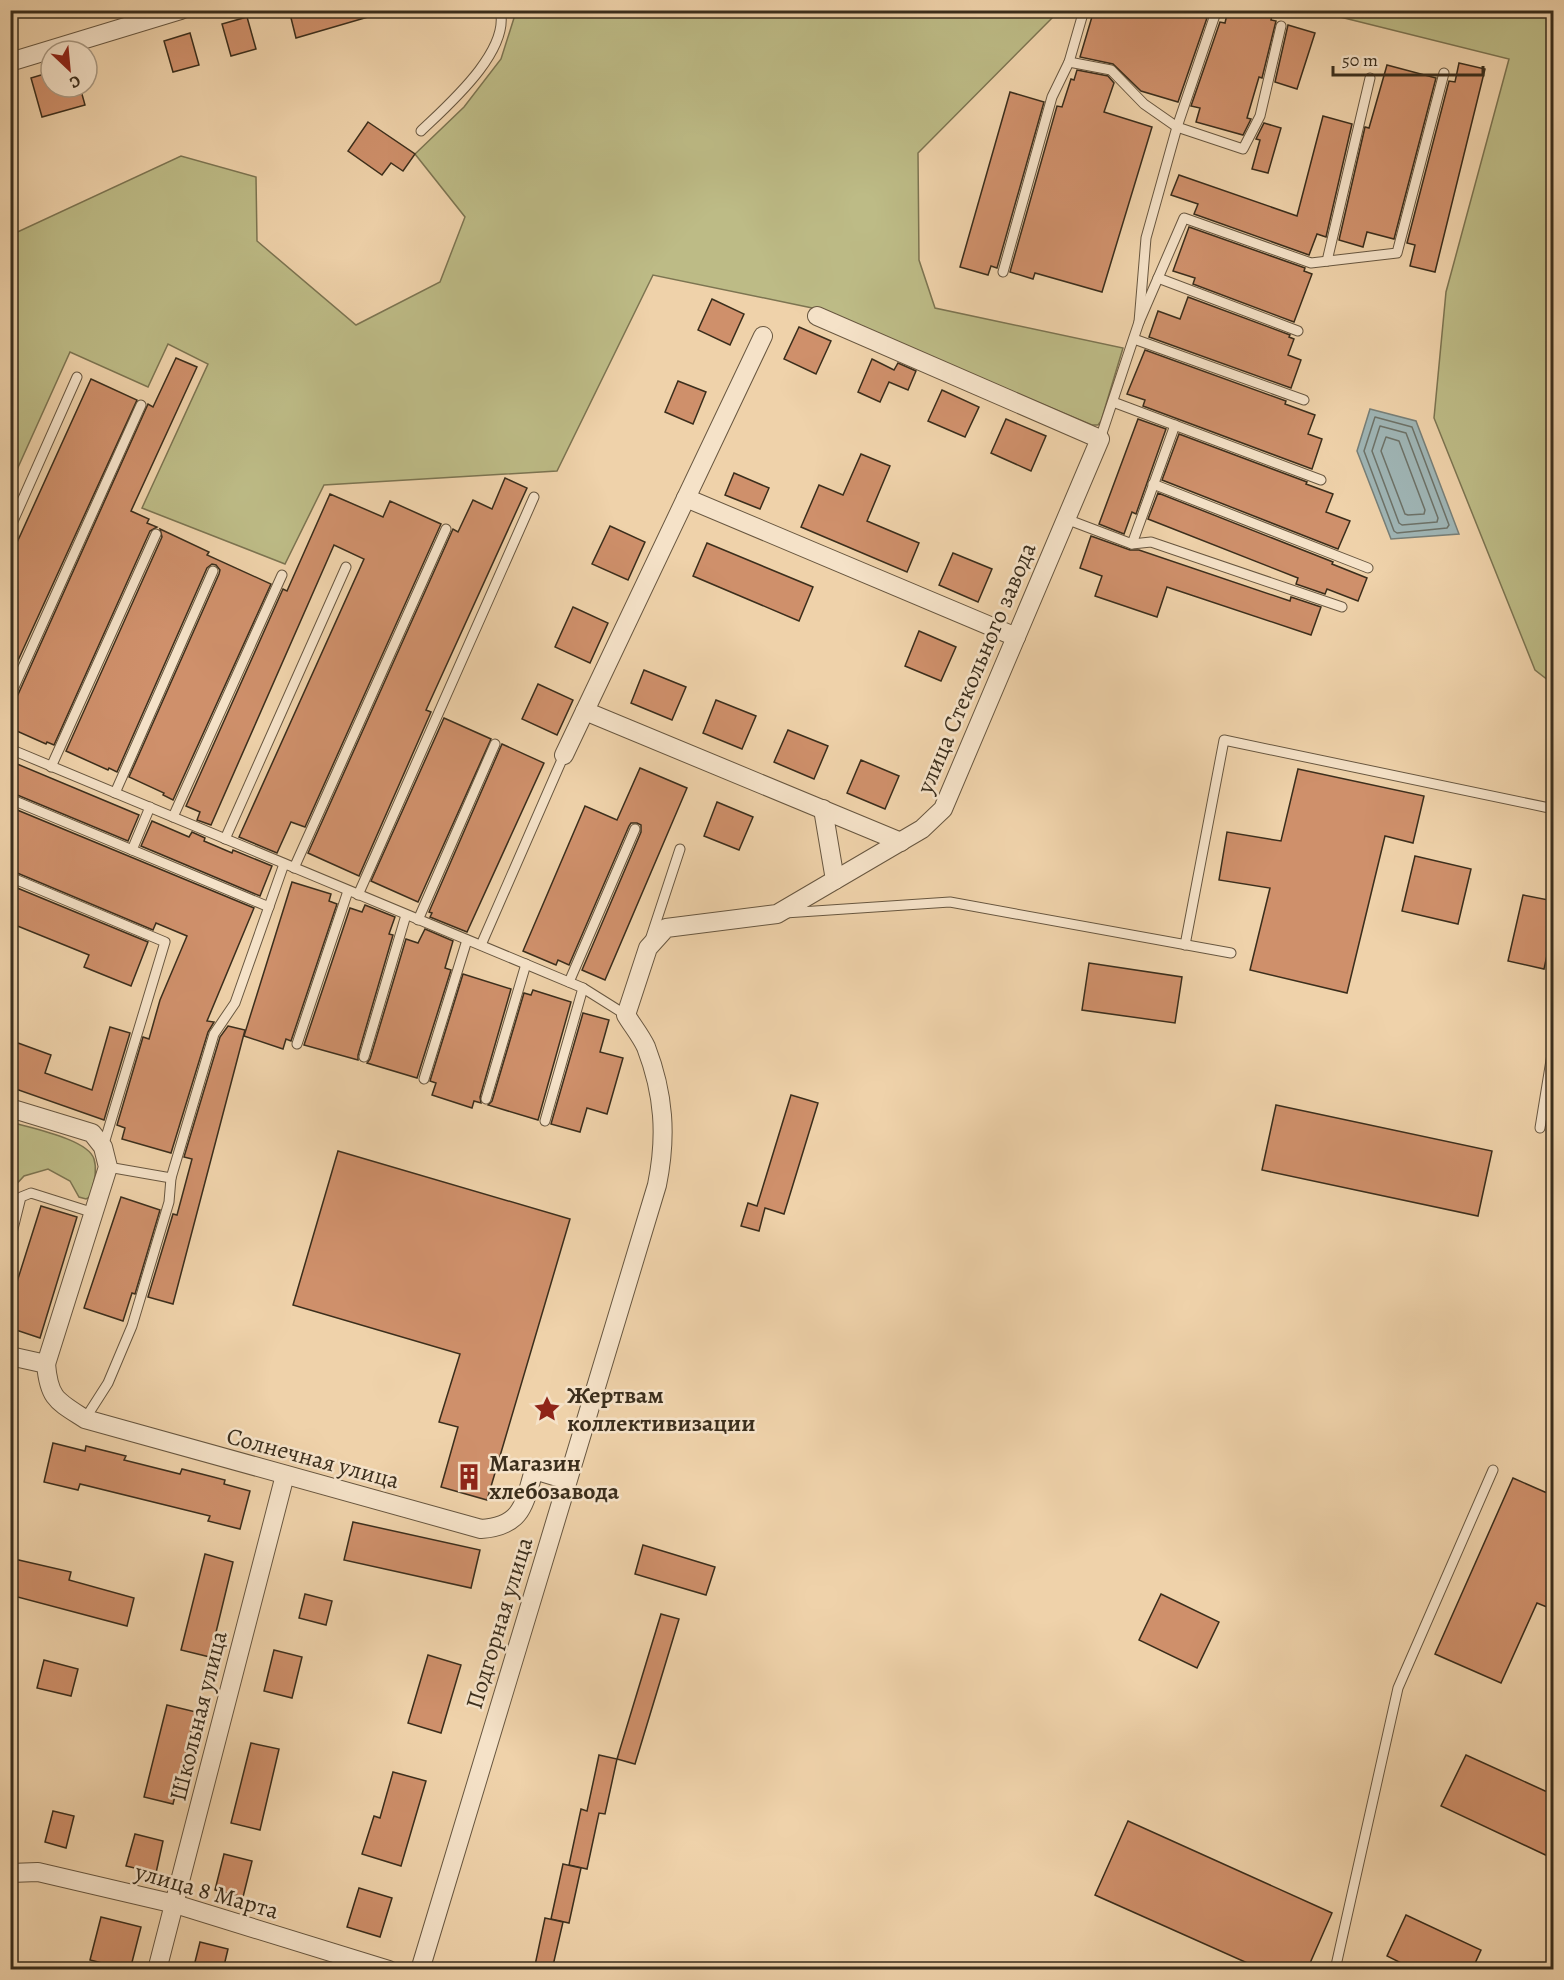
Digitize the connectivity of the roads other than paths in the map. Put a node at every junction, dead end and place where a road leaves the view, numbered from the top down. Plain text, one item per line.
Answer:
1 (181, 10) edge
2 (500, 10) edge
3 (1084, 10) edge
4 (1216, 12) dead end
5 (1281, 26) dead end
6 (10, 62) edge
7 (1069, 62) junction
8 (1444, 73) dead end
9 (1370, 78) dead end
10 (1177, 127) junction
11 (421, 131) dead end
12 (1327, 261) junction
13 (1003, 272) dead end
14 (1158, 278) junction
15 (817, 315) dead end
16 (1139, 322) junction
17 (1298, 331) dead end
18 (763, 336) dead end
19 (1134, 339) junction
20 (77, 377) dead end
21 (1304, 400) dead end
22 (1113, 402) junction
23 (141, 405) dead end
24 (1175, 425) junction
25 (1100, 439) junction
26 (1321, 480) dead end
27 (1153, 484) junction
28 (534, 497) dead end
29 (686, 498) junction
30 (1066, 519) junction
31 (10, 528) edge
32 (446, 529) dead end
33 (156, 534) dead end
34 (1131, 544) junction
35 (346, 567) dead end
36 (1368, 568) dead end
37 (213, 571) dead end
38 (282, 575) dead end
39 (1342, 608) dead end
40 (1016, 637) junction
41 (10, 696) edge
42 (585, 711) junction
43 (495, 744) dead end
44 (10, 749) edge
45 (564, 755) joint
46 (51, 767) junction
47 (115, 793) junction
48 (10, 799) edge
49 (150, 807) junction
50 (823, 809) junction
51 (1554, 810) edge
52 (173, 817) junction
53 (635, 829) dead end
54 (225, 839) junction
55 (901, 842) junction
56 (680, 849) dead end
57 (132, 850) junction
58 (289, 866) junction
59 (10, 877) edge
60 (836, 880) junction
61 (348, 891) junction
62 (358, 895) junction
63 (269, 907) junction
64 (777, 914) junction
65 (406, 915) junction
66 (418, 920) junction
67 (466, 940) junction
68 (482, 945) junction
69 (1185, 945) junction
70 (648, 948) junction
71 (1231, 953) dead end
72 (526, 964) junction
73 (569, 982) junction
74 (583, 988) junction
75 (626, 1015) junction
76 (1554, 1042) edge
77 (297, 1044) dead end
78 (364, 1057) dead end
79 (424, 1079) dead end
80 (486, 1100) dead end
81 (10, 1108) edge
82 (544, 1121) dead end
83 (1540, 1128) dead end
84 (103, 1147) junction
85 (108, 1167) junction
86 (171, 1178) junction
87 (94, 1212) junction
88 (10, 1241) edge
89 (10, 1356) edge
90 (46, 1364) junction
91 (85, 1419) junction
92 (1493, 1470) dead end
93 (285, 1475) junction
94 (567, 1480) junction
95 (10, 1873) edge
96 (175, 1904) junction
97 (157, 1970) edge
98 (389, 1970) edge
99 (420, 1970) edge
100 (1335, 1970) edge

1 - 6 street
2 - 11 lane
3 - 7 lane
4 - 10 lane
5 - 10 lane
7 - 10 lane
7 - 13 lane
8 - 12 lane
9 - 12 lane
10 - 16 lane
12 - 14 lane
14 - 16 lane
14 - 17 lane
15 - 25 street
16 - 19 lane
18 - 29 street
19 - 21 lane
19 - 22 lane
20 - 31 lane
22 - 24 lane
22 - 25 lane
23 - 41 lane
24 - 26 lane
24 - 27 lane
25 - 30 street, улица Стекольного завода
27 - 34 lane
27 - 36 lane
28 - 62 lane
29 - 40 street
29 - 42 street
30 - 34 lane
30 - 40 street, улица Стекольного завода
32 - 58 lane
33 - 46 lane
34 - 39 lane
35 - 54 lane
37 - 47 lane
38 - 52 lane
40 - 55 street, улица Стекольного завода
42 - 45 street
42 - 50 street
43 - 66 lane
44 - 46 lane
45 - 68 lane
46 - 47 lane
47 - 49 lane
48 - 57 lane
49 - 52 lane
49 - 57 lane
50 - 55 street
50 - 60 street
51 - 69 lane
52 - 54 lane
53 - 73 lane
54 - 58 lane
55 - 60 street, улица Стекольного завода
56 - 70 lane
57 - 63 lane
58 - 61 lane
58 - 63 lane
59 - 84 lane
60 - 64 street, улица Стекольного завода
61 - 62 lane
61 - 77 lane
62 - 65 lane
63 - 86 lane
64 - 69 lane
64 - 70 street, улица Стекольного завода
65 - 66 lane
65 - 78 lane
66 - 67 lane
67 - 68 lane
67 - 79 lane
68 - 72 lane
69 - 71 lane
70 - 75 street, улица Стекольного завода
72 - 73 lane
72 - 80 lane
73 - 74 lane
74 - 75 lane
74 - 82 lane
75 - 94 street, Подгорная улица
76 - 83 lane
81 - 84 street
84 - 85 street
85 - 86 lane
85 - 87 street
86 - 91 lane
87 - 88 lane
87 - 90 street
89 - 90 street
90 - 91 street, Солнечная улица
91 - 93 street, Солнечная улица
92 - 100 lane
93 - 94 street, Солнечная улица
93 - 96 street, Школьная улица
94 - 99 street, Подгорная улица
95 - 96 street, улица 8 Марта
96 - 97 street, Школьная улица
96 - 98 street, улица 8 Марта

